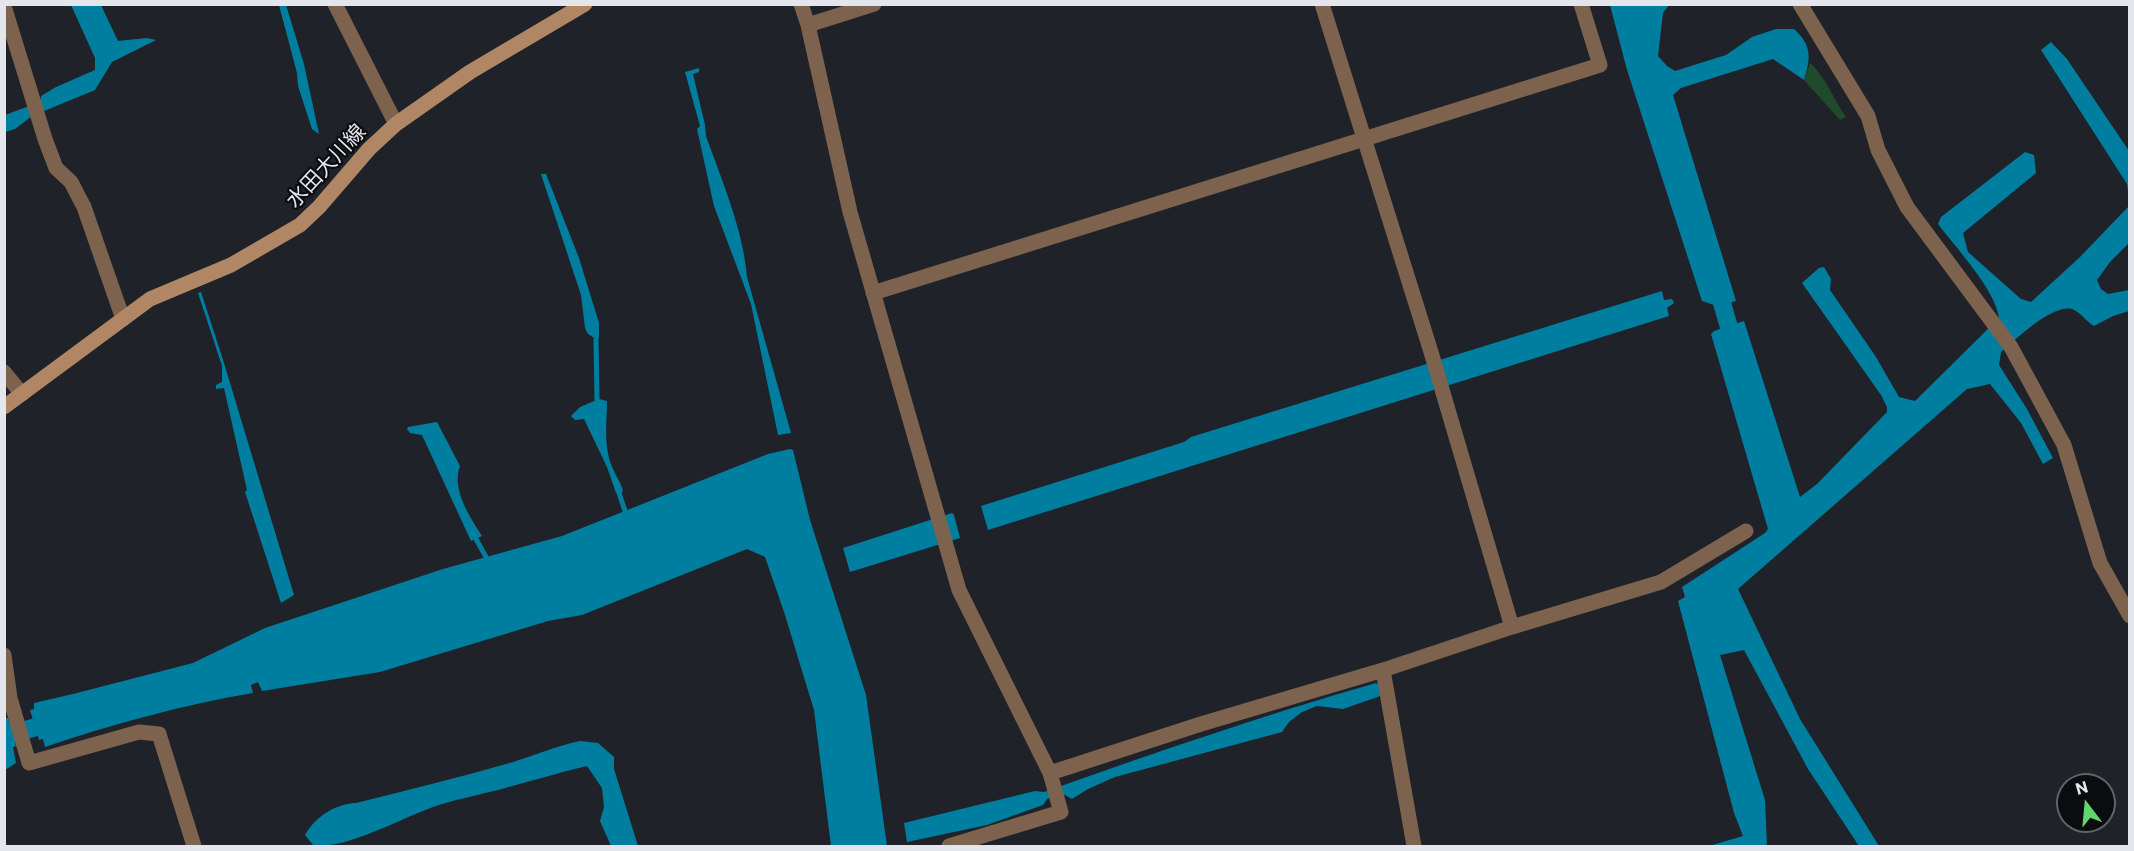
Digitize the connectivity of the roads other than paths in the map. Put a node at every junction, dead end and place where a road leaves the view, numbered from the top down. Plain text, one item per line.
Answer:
1 (335, 4) edge
2 (585, 4) edge
3 (801, 4) edge
4 (874, 4) edge
5 (1322, 4) edge
6 (1581, 4) edge
7 (1800, 4) edge
8 (4, 6) edge
9 (808, 25) junction
10 (396, 124) junction
11 (1363, 139) junction
12 (873, 293) junction
13 (123, 320) junction
14 (4, 372) edge
15 (22, 394) junction
16 (4, 407) edge
17 (1746, 531) dead end
18 (2130, 616) edge
19 (1512, 627) junction
20 (4, 655) edge
21 (1383, 670) junction
22 (1050, 773) junction
23 (194, 846) edge
24 (949, 846) edge
25 (1414, 846) edge

1 - 10 street
2 - 10 main road, 水田大川線
3 - 9 street
4 - 9 street
5 - 11 street
6 - 11 street
7 - 18 street
8 - 13 street
9 - 12 street
10 - 13 main road, 水田大川線
11 - 12 street
11 - 19 street
12 - 22 street
13 - 15 main road, 水田大川線
14 - 15 street
15 - 16 main road, 水田大川線
17 - 19 street
19 - 21 street
20 - 23 street
21 - 22 street
21 - 25 street
22 - 24 street

